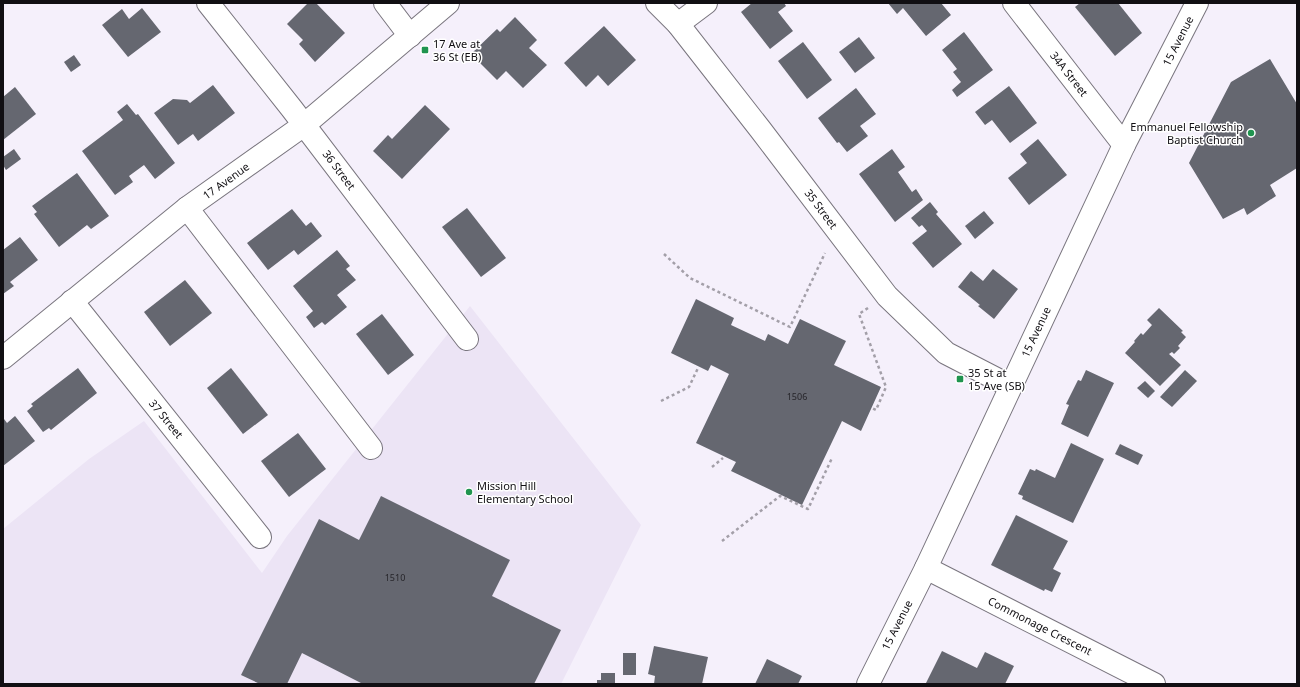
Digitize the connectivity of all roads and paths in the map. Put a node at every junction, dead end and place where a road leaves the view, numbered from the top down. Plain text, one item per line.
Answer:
1 (208, 3) edge
2 (385, 3) edge
3 (448, 3) edge
4 (657, 3) edge
5 (706, 3) edge
6 (1014, 3) edge
7 (1197, 3) edge
8 (678, 24) junction
9 (410, 36) junction
10 (304, 125) junction
11 (1124, 145) junction
12 (188, 208) junction
13 (840, 235) junction
14 (664, 254) dead end
15 (887, 296) junction
16 (72, 301) junction
17 (467, 339) dead end
18 (3, 358) edge
19 (698, 368) dead end
20 (1010, 386) junction
21 (661, 401) dead end
22 (872, 408) dead end
23 (371, 448) dead end
24 (723, 458) dead end
25 (832, 458) dead end
26 (712, 467) dead end
27 (260, 537) dead end
28 (722, 541) dead end
29 (926, 568) junction
30 (868, 684) edge
31 (1154, 684) edge

1 - 10 street, 36 Street
2 - 9 street
3 - 9 street, 17 Avenue
4 - 8 street, 35 Street
5 - 8 street
6 - 11 street, 34A Street
7 - 11 street, 15 Avenue
8 - 13 street, 35 Street
9 - 10 street, 17 Avenue
10 - 12 street, 17 Avenue
10 - 17 street, 36 Street
11 - 20 street, 15 Avenue
12 - 16 street, 17 Avenue
12 - 23 street
13 - 14 path
13 - 15 street, 35 Street
15 - 20 street, 35 Street
15 - 22 path
16 - 18 street, 17 Avenue
16 - 27 street, 37 Street
19 - 21 path
20 - 29 street, 15 Avenue
24 - 26 path
25 - 28 path
29 - 30 street, 15 Avenue
29 - 31 street, Commonage Crescent

